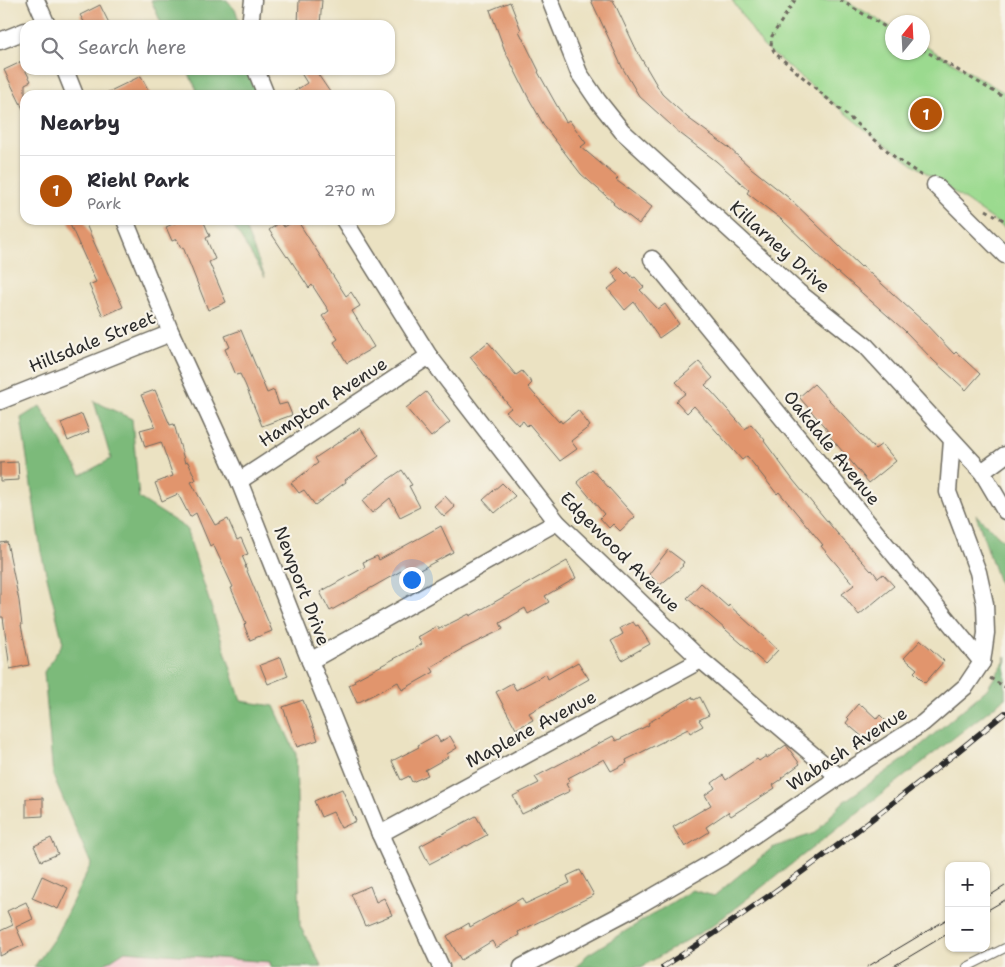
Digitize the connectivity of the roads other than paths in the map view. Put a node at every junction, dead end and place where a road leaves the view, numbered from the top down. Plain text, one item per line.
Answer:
1 (36, 0) edge
2 (252, 0) edge
3 (550, 0) edge
4 (43, 20) edge
5 (250, 20) edge
6 (20, 33) edge
7 (0, 42) edge
8 (67, 75) edge
9 (258, 75) edge
10 (73, 90) edge
11 (264, 90) edge
12 (935, 185) road end
13 (127, 225) edge
14 (347, 225) edge
15 (1005, 255) edge
16 (652, 259) dead end
17 (171, 333) junction
18 (429, 356) junction
19 (0, 401) edge
20 (952, 440) junction
21 (1005, 455) edge
22 (982, 472) junction
23 (239, 481) junction
24 (1005, 510) edge
25 (557, 522) junction
26 (701, 660) junction
27 (310, 662) junction
28 (982, 662) junction
29 (839, 777) junction
30 (380, 834) junction
31 (1005, 948) edge
32 (441, 967) edge
33 (522, 967) edge
34 (967, 967) edge

1 - 4 street
2 - 5 street
3 - 20 street, Killarney Drive
6 - 7 street
8 - 10 street
9 - 11 street
12 - 15 street
13 - 17 street, Newport Drive
14 - 18 street, Edgewood Avenue
16 - 28 street, Oakdale Avenue
17 - 19 street, Hillsdale Street
17 - 23 street, Newport Drive
18 - 23 street, Hampton Avenue
18 - 25 street, Edgewood Avenue
20 - 22 street, Killarney Drive
20 - 28 street, Wabash Avenue
21 - 22 street
22 - 24 street, Killarney Drive
23 - 27 street, Newport Drive
25 - 26 street, Edgewood Avenue
25 - 27 street
26 - 29 street, Edgewood Avenue
26 - 30 street, Maplene Avenue
27 - 30 street, Newport Drive
28 - 29 street, Wabash Avenue
29 - 33 street, Wabash Avenue
30 - 32 street, Newport Drive
31 - 34 lane

